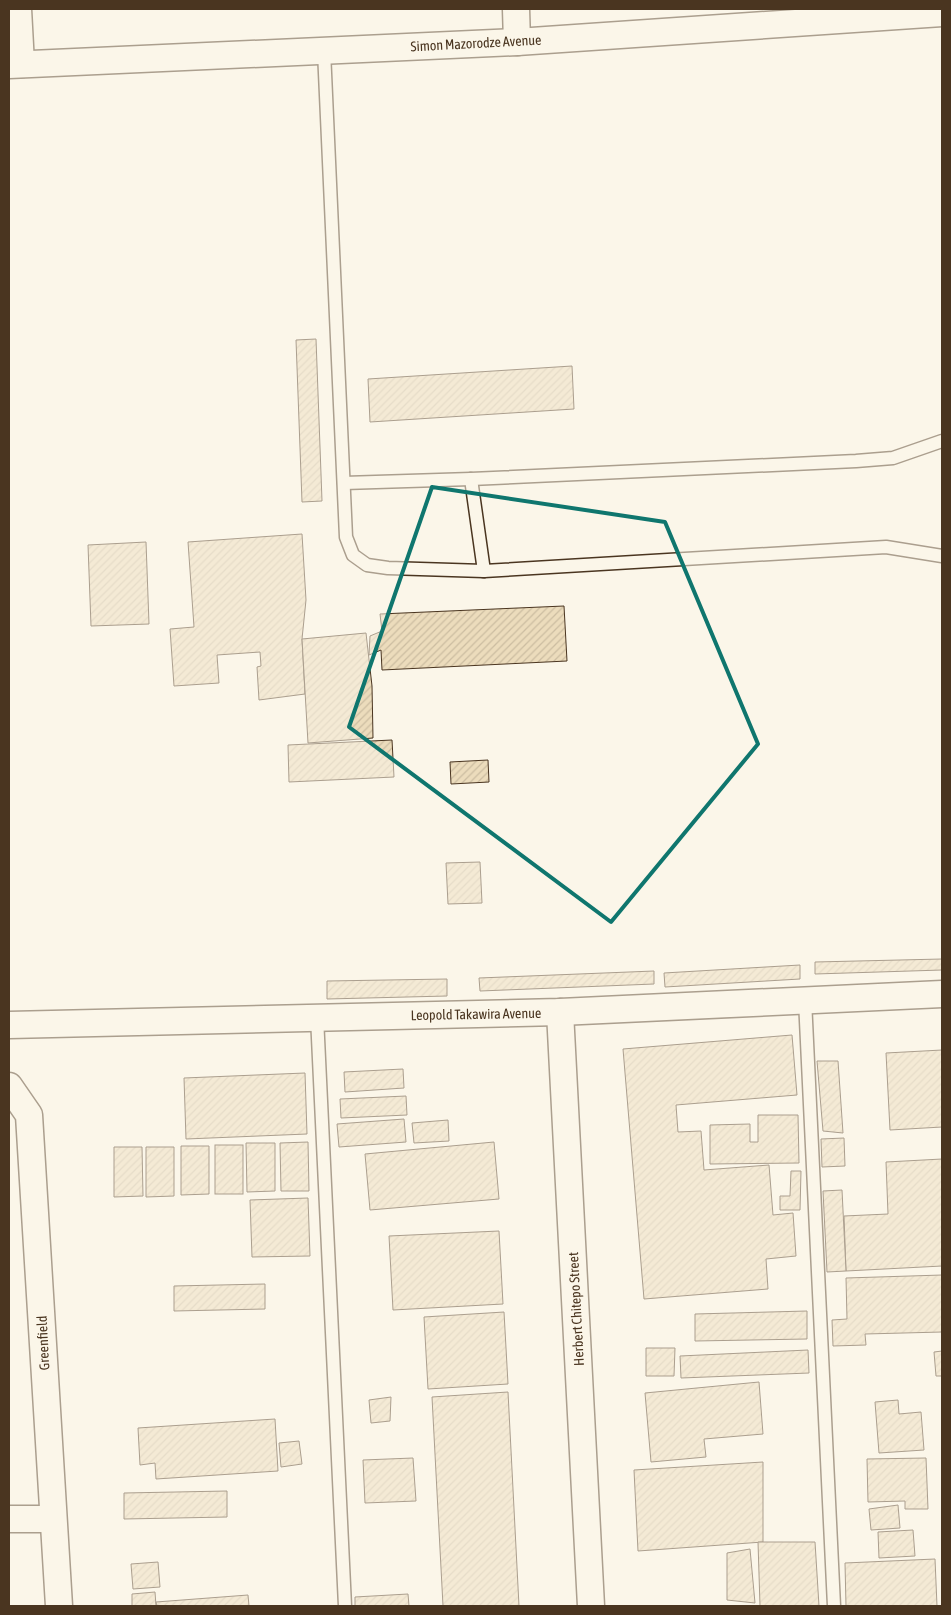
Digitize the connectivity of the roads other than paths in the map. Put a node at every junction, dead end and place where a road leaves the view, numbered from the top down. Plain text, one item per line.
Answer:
1 (18, 9) edge
2 (516, 9) edge
3 (942, 13) edge
4 (517, 42) junction
5 (324, 51) junction
6 (15, 64) edge
7 (942, 441) edge
8 (472, 479) junction
9 (344, 483) junction
10 (942, 556) edge
11 (484, 571) junction
12 (942, 994) edge
13 (804, 1000) junction
14 (560, 1012) junction
15 (317, 1017) junction
16 (9, 1025) edge
17 (9, 1086) edge
18 (9, 1519) edge
19 (53, 1519) junction
20 (59, 1606) edge
21 (345, 1606) edge
22 (591, 1606) edge
23 (834, 1606) edge

1 - 6 street
2 - 4 street
3 - 4 street, Simon Mazorodze Avenue
4 - 5 street, Simon Mazorodze Avenue
5 - 6 street, Simon Mazorodze Avenue
5 - 9 lane
7 - 8 lane
8 - 9 lane
8 - 11 lane
9 - 11 lane
10 - 11 lane
12 - 13 street, Leopold Takawira Avenue
13 - 14 street, Leopold Takawira Avenue
13 - 23 lane
14 - 15 street, Leopold Takawira Avenue
14 - 22 street, Herbert Chitepo Street
15 - 16 street, Leopold Takawira Avenue
15 - 21 lane
17 - 19 street, Greenfield
18 - 19 street
19 - 20 street, Greenfield

